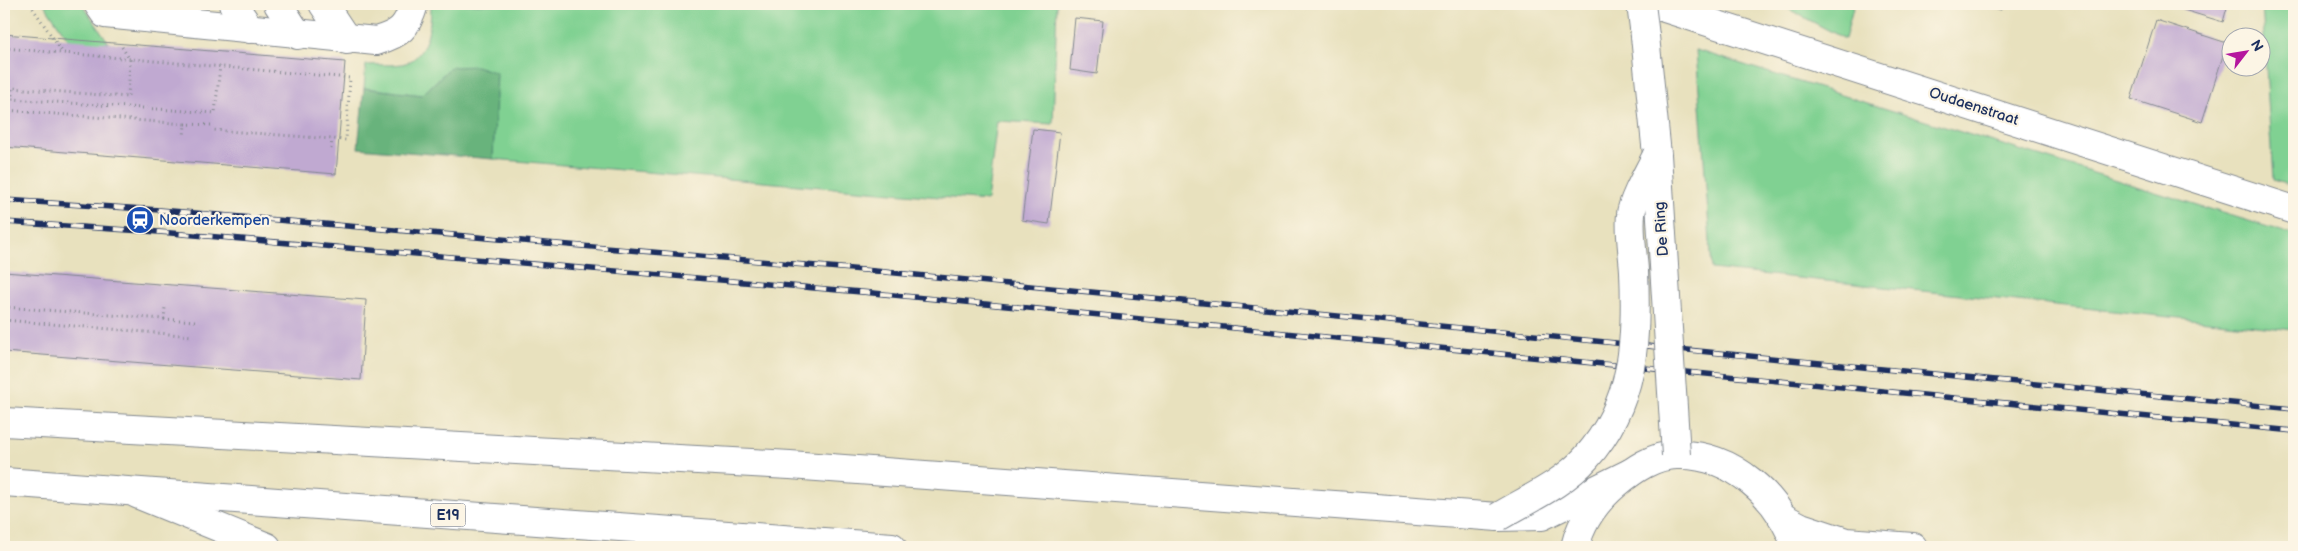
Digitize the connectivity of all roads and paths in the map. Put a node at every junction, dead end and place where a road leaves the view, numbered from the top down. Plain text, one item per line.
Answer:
1 (30, 4) edge
2 (98, 4) edge
3 (232, 4) edge
4 (278, 4) edge
5 (323, 4) edge
6 (414, 4) edge
7 (1641, 4) edge
8 (1652, 4) edge
9 (148, 11) edge
10 (195, 14) edge
11 (250, 29) junction
12 (298, 34) junction
13 (347, 40) junction
14 (4, 48) edge
15 (63, 53) junction
16 (130, 60) junction
17 (220, 66) junction
18 (4, 110) edge
19 (185, 124) junction
20 (213, 125) dead end
21 (213, 130) dead end
22 (184, 137) dead end
23 (332, 139) junction
24 (331, 149) dead end
25 (1656, 155) junction
26 (2294, 210) edge
27 (4, 307) edge
28 (165, 308) dead end
29 (164, 319) junction
30 (4, 320) edge
31 (195, 321) dead end
32 (193, 336) dead end
33 (4, 422) edge
34 (1676, 455) junction
35 (1630, 473) junction
36 (4, 482) edge
37 (131, 492) junction
38 (1498, 517) junction
39 (1782, 517) junction
40 (267, 547) edge
41 (892, 547) edge
42 (1575, 547) edge
43 (1796, 547) edge
44 (1913, 547) edge

1 - 15 path
2 - 9 main road
3 - 11 main road
4 - 12 main road
5 - 13 main road
6 - 13 main road
7 - 25 main road, De Ring, bridge
8 - 26 main road, Oudaenstraat
9 - 10 main road
10 - 11 main road
11 - 12 main road
12 - 13 main road
14 - 15 path
15 - 16 path
16 - 17 path
16 - 17 path
17 - 23 path
18 - 19 path
19 - 20 path
19 - 22 path
21 - 23 path
23 - 24 path
25 - 34 main road, De Ring, bridge
25 - 38 main road, bridge
27 - 29 path
28 - 29 path
29 - 31 path
30 - 32 path
33 - 38 main road
34 - 35 main road
34 - 39 main road
35 - 38 main road
35 - 42 main road
36 - 37 main road, E19
37 - 40 main road
37 - 41 main road, E19
39 - 43 main road
39 - 44 main road

